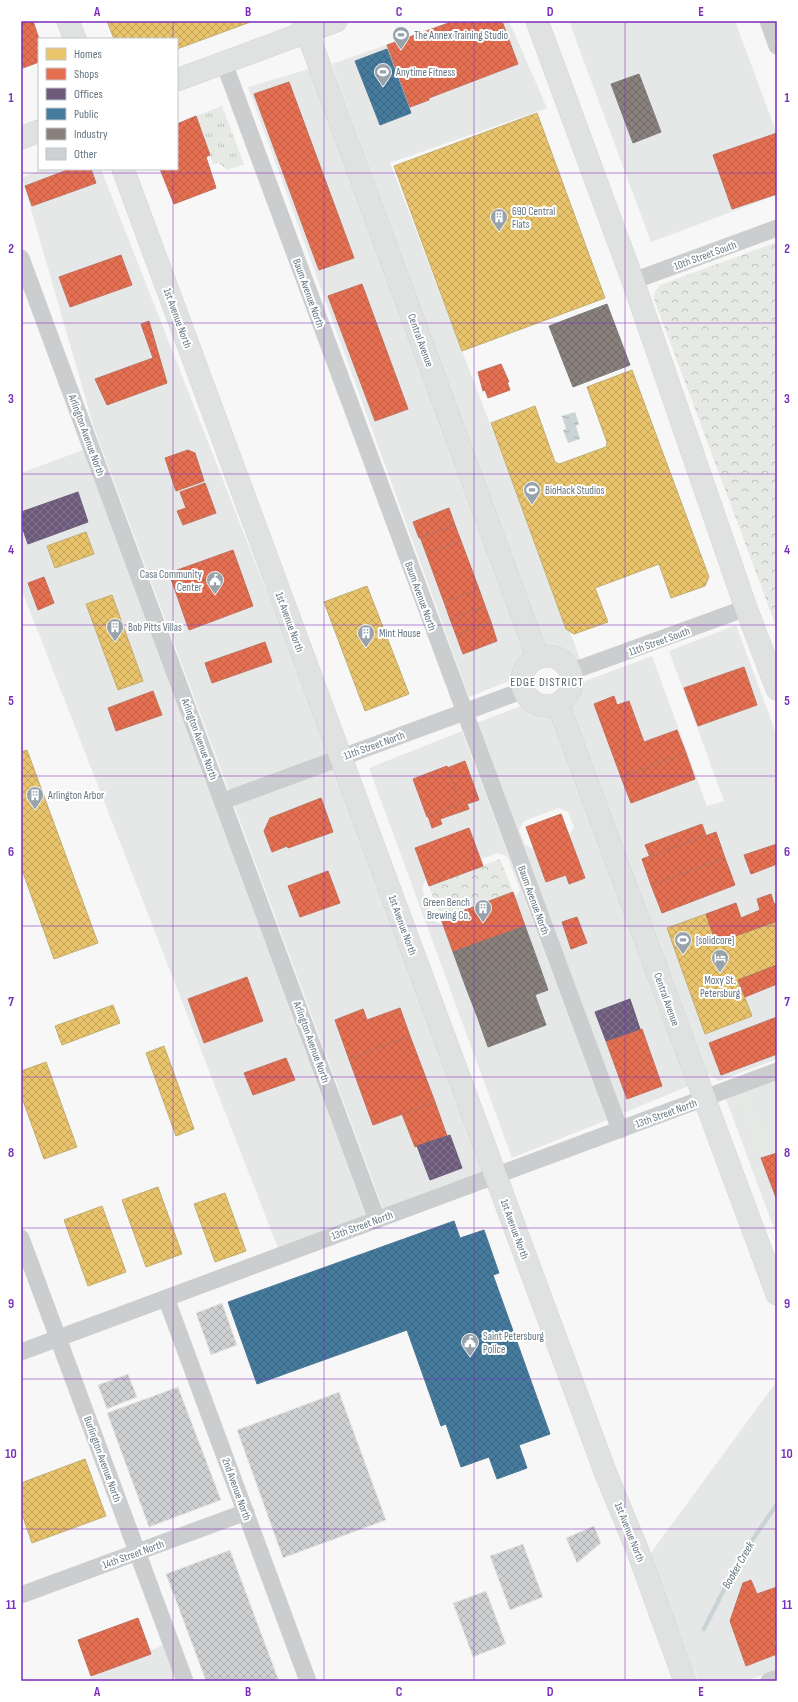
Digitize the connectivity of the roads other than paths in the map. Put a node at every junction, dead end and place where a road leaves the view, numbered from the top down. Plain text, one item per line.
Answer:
1 (68, 21) edge
2 (336, 21) edge
3 (537, 21) edge
4 (768, 21) edge
5 (305, 26) edge
6 (75, 38) edge
7 (777, 46) edge
8 (224, 63) junction
9 (178, 80) edge
10 (38, 131) edge
11 (21, 138) edge
12 (123, 170) edge
13 (777, 228) edge
14 (21, 258) edge
15 (633, 281) junction
16 (746, 608) junction
17 (538, 658) junction
18 (570, 672) junction
19 (777, 689) edge
20 (524, 690) junction
21 (558, 704) junction
22 (464, 712) junction
23 (341, 757) junction
24 (223, 801) junction
25 (777, 1071) edge
26 (704, 1099) junction
27 (620, 1130) junction
28 (496, 1176) junction
29 (378, 1220) junction
30 (21, 1238) edge
31 (777, 1294) edge
32 (166, 1298) junction
33 (58, 1338) junction
34 (21, 1352) edge
35 (246, 1512) junction
36 (137, 1552) junction
37 (21, 1595) edge
38 (777, 1678) edge
39 (185, 1681) edge
40 (308, 1681) edge
41 (685, 1681) edge
42 (769, 1681) edge

1 - 6 main road
2 - 5 main road
3 - 15 main road
4 - 7 street
5 - 8 main road
5 - 17 main road, Central Avenue
8 - 9 main road
8 - 22 street, Baum Avenue North
10 - 11 main road
12 - 23 main road, 1st Avenue North
13 - 15 street, 10th Street South
14 - 24 street, Arlington Avenue North
15 - 16 main road
16 - 18 street, 11th Street South
16 - 19 main road
17 - 18 main road
17 - 20 main road
18 - 21 main road
20 - 21 main road
20 - 22 street, 11th Street North
21 - 26 main road, Central Avenue
22 - 23 street, 11th Street North
22 - 27 street, Baum Avenue North
23 - 24 street, 11th Street North
23 - 28 main road, 1st Avenue North
24 - 29 street, Arlington Avenue North
25 - 26 street, 13th Street North
26 - 27 street, 13th Street North
26 - 31 main road, Central Avenue
27 - 28 street, 13th Street North
28 - 29 street, 13th Street North
28 - 41 main road, 1st Avenue North
29 - 32 street, 13th Street North
30 - 33 street, Burlington Avenue North
32 - 33 street, 13th Street North
32 - 35 street, 2nd Avenue North
33 - 34 street, 13th Street North
33 - 36 street, Burlington Avenue North
35 - 36 street, 14th Street North
35 - 40 street, 2nd Avenue North
36 - 37 street, 14th Street North
36 - 39 street, Burlington Avenue North
38 - 42 street

